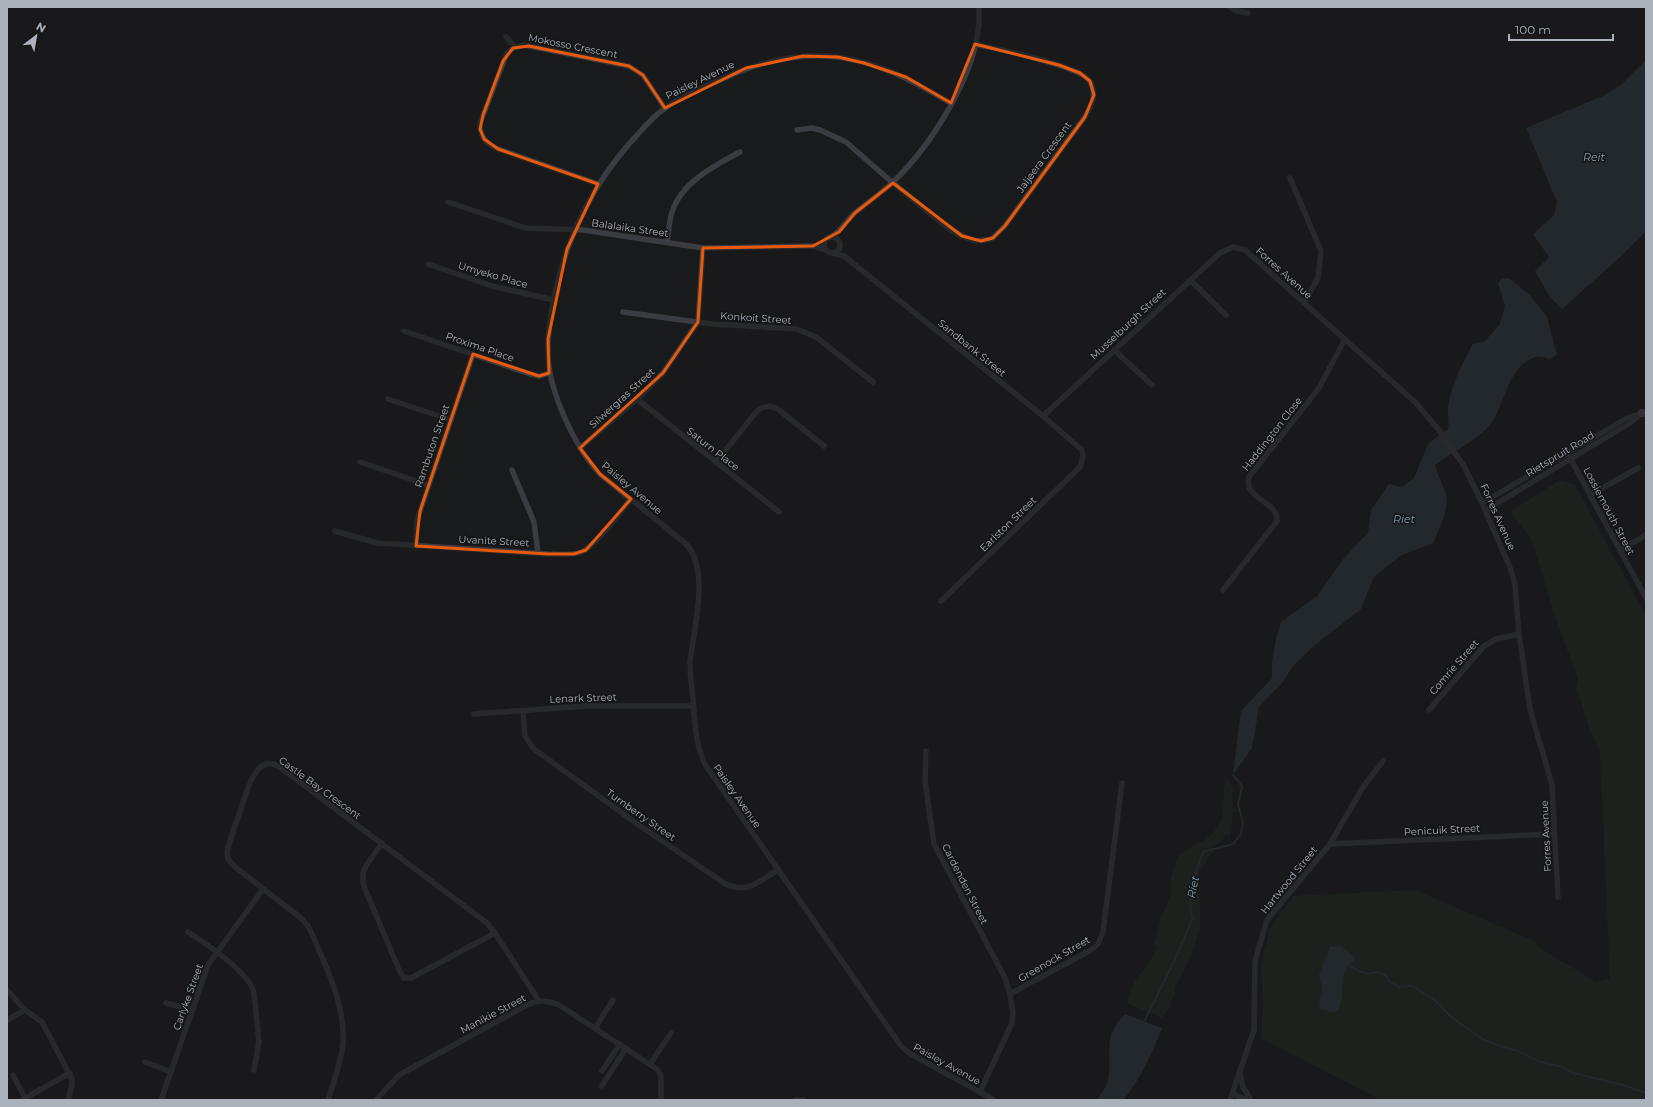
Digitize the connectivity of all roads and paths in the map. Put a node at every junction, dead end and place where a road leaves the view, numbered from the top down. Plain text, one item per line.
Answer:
1 (979, 7) edge
2 (1230, 7) edge
3 (1248, 13) dead end
4 (506, 37) dead end
5 (976, 44) junction
6 (515, 47) junction
7 (951, 103) junction
8 (665, 108) junction
9 (797, 130) dead end
10 (740, 152) dead end
11 (1290, 178) dead end
12 (893, 183) junction
13 (598, 184) junction
14 (448, 202) dead end
15 (574, 231) junction
16 (839, 232) junction
17 (832, 236) junction
18 (825, 240) junction
19 (667, 242) junction
20 (839, 243) junction
21 (813, 246) junction
22 (703, 248) junction
23 (1228, 248) joint
24 (826, 250) junction
25 (833, 253) junction
26 (844, 256) junction
27 (428, 264) dead end
28 (1190, 280) junction
29 (554, 300) junction
30 (1304, 302) junction
31 (622, 312) dead end
32 (1226, 315) dead end
33 (698, 322) junction
34 (404, 331) dead end
35 (1345, 339) junction
36 (1114, 350) junction
37 (473, 354) junction
38 (549, 373) junction
39 (873, 382) dead end
40 (1152, 385) dead end
41 (388, 399) dead end
42 (637, 399) junction
43 (1644, 413) edge
44 (1042, 416) junction
45 (451, 420) junction
46 (824, 446) dead end
47 (580, 448) junction
48 (1566, 453) junction
49 (1083, 457) joint
50 (1570, 459) junction
51 (360, 462) dead end
52 (716, 462) junction
53 (1638, 468) dead end
54 (512, 470) dead end
55 (428, 485) junction
56 (1590, 495) junction
57 (631, 498) junction
58 (1482, 503) junction
59 (1486, 510) junction
60 (779, 512) dead end
61 (335, 530) dead end
62 (1646, 535) edge
63 (416, 546) junction
64 (1620, 550) junction
65 (538, 553) junction
66 (1223, 590) dead end
67 (1646, 598) edge
68 (942, 601) dead end
69 (1519, 634) junction
70 (693, 706) junction
71 (523, 710) junction
72 (1429, 710) dead end
73 (474, 714) dead end
74 (926, 751) dead end
75 (1383, 761) dead end
76 (1122, 783) dead end
77 (1554, 834) junction
78 (382, 843) junction
79 (1330, 844) junction
80 (777, 870) junction
81 (263, 889) junction
82 (1558, 898) dead end
83 (188, 932) dead end
84 (495, 933) junction
85 (217, 952) junction
86 (7, 990) edge
87 (1010, 994) junction
88 (613, 1000) dead end
89 (539, 1001) junction
90 (166, 1003) dead end
91 (25, 1010) junction
92 (192, 1010) junction
93 (7, 1020) edge
94 (595, 1028) junction
95 (670, 1033) dead end
96 (620, 1044) junction
97 (626, 1048) junction
98 (145, 1062) dead end
99 (650, 1064) junction
100 (254, 1070) dead end
101 (602, 1071) dead end
102 (171, 1072) junction
103 (70, 1073) junction
104 (1240, 1073) junction
105 (13, 1075) dead end
106 (602, 1086) dead end
107 (980, 1092) junction
108 (1233, 1094) junction
109 (24, 1099) edge
110 (68, 1100) edge
111 (162, 1100) edge
112 (328, 1100) edge
113 (376, 1100) edge
114 (661, 1100) edge
115 (795, 1100) edge
116 (804, 1100) edge
117 (994, 1100) edge
118 (1230, 1100) edge
119 (1246, 1100) edge
120 (1251, 1100) edge

1 - 5 street
2 - 3 street
4 - 6 street
5 - 7 street
5 - 12 street, Jaljeera Crescent
6 - 8 street, Mokosso Crescent
6 - 13 street, Mokosso Crescent
7 - 8 street, Paisley Avenue
7 - 12 street
8 - 13 street, Paisley Avenue
9 - 12 street, Jaljeera Crescent
10 - 19 street
11 - 30 street
12 - 16 street
13 - 15 street, Paisley Avenue
14 - 15 street, Balalaika Street
15 - 19 street, Balalaika Street
15 - 29 street, Paisley Avenue
16 - 17 street
16 - 20 street
17 - 18 street
17 - 20 street
18 - 21 street, Balalaika Street
18 - 24 street
19 - 22 street, Balalaika Street
20 - 25 street
20 - 26 street
21 - 22 street, Balalaika Street
21 - 24 street, Balalaika Street
22 - 33 street
23 - 28 street, Musselburgh Street
23 - 30 street, Forres Avenue
24 - 25 street
25 - 26 street, Sandbank Street
26 - 44 street, Sandbank Street
27 - 29 street, Umyeko Place
28 - 32 street
28 - 36 street, Musselburgh Street
29 - 38 street, Paisley Avenue
30 - 35 street, Forres Avenue
31 - 33 street, Konkoit Street
33 - 39 street, Konkoit Street
33 - 42 street, Silwergras Street
34 - 37 street, Proxima Place
35 - 58 street, Forres Avenue
35 - 66 street, Haddington Close
36 - 40 street
36 - 44 street, Musselburgh Street
37 - 38 street, Proxima Place
37 - 45 street, Rambuton Street
38 - 47 street, Paisley Avenue
41 - 45 street
42 - 47 street, Silwergras Street
42 - 52 street, Saturn Place
43 - 48 street, Rietspruit Road
43 - 50 street, Rietspruit Road
44 - 49 street, Sandbank Street
45 - 55 street, Rambuton Street
46 - 52 street
47 - 57 street, Paisley Avenue
48 - 50 street, Lossiemouth Street
48 - 58 street, Rietspruit Road
49 - 68 street, Earlston Street
50 - 56 street, Lossiemouth Street
50 - 59 street, Rietspruit Road
51 - 55 street
52 - 60 street, Saturn Place
53 - 56 street
54 - 65 street
55 - 63 street, Rambuton Street
56 - 64 street, Lossiemouth Street
57 - 65 street, Uvanite Street
57 - 70 street, Paisley Avenue
58 - 59 street, Forres Avenue
59 - 69 street, Forres Avenue
61 - 63 street, Uvanite Street
62 - 64 street
63 - 65 street, Uvanite Street
64 - 67 street, Lossiemouth Street
69 - 72 street, Comrie Street
69 - 77 street, Forres Avenue
70 - 71 street, Lenark Street
70 - 80 street, Paisley Avenue
71 - 73 street, Lenark Street
71 - 80 street, Turnberry Street
74 - 87 street, Cardenden Street
75 - 79 street, Hartwood Street
76 - 87 street, Greenock Street
77 - 79 street, Penicuik Street
77 - 82 street, Forres Avenue
78 - 81 street, Castle Bay Crescent
78 - 84 street, Castle Bay Crescent
78 - 84 street
79 - 104 street, Hartwood Street
80 - 107 street, Paisley Avenue
81 - 85 street, Carlyke Street
81 - 112 street, Castle Bay Crescent
83 - 85 street
84 - 89 street, Castle Bay Crescent
85 - 92 street, Carlyke Street
85 - 100 street
86 - 91 street
87 - 107 street
88 - 94 street
89 - 94 street, Manikie Street
89 - 113 street, Manikie Street
90 - 92 street
91 - 93 street
91 - 103 street
92 - 102 street, Carlyke Street
94 - 96 street, Manikie Street
95 - 99 street
96 - 97 street, Manikie Street
96 - 101 street
97 - 99 street, Manikie Street
97 - 106 street
98 - 102 street
99 - 114 street, Manikie Street
102 - 111 street, Carlyke Street
103 - 109 street
103 - 110 street
104 - 108 street, Hartwood Street
104 - 120 street
105 - 109 street
107 - 117 street, Paisley Avenue
108 - 118 street
108 - 119 street
115 - 116 street

